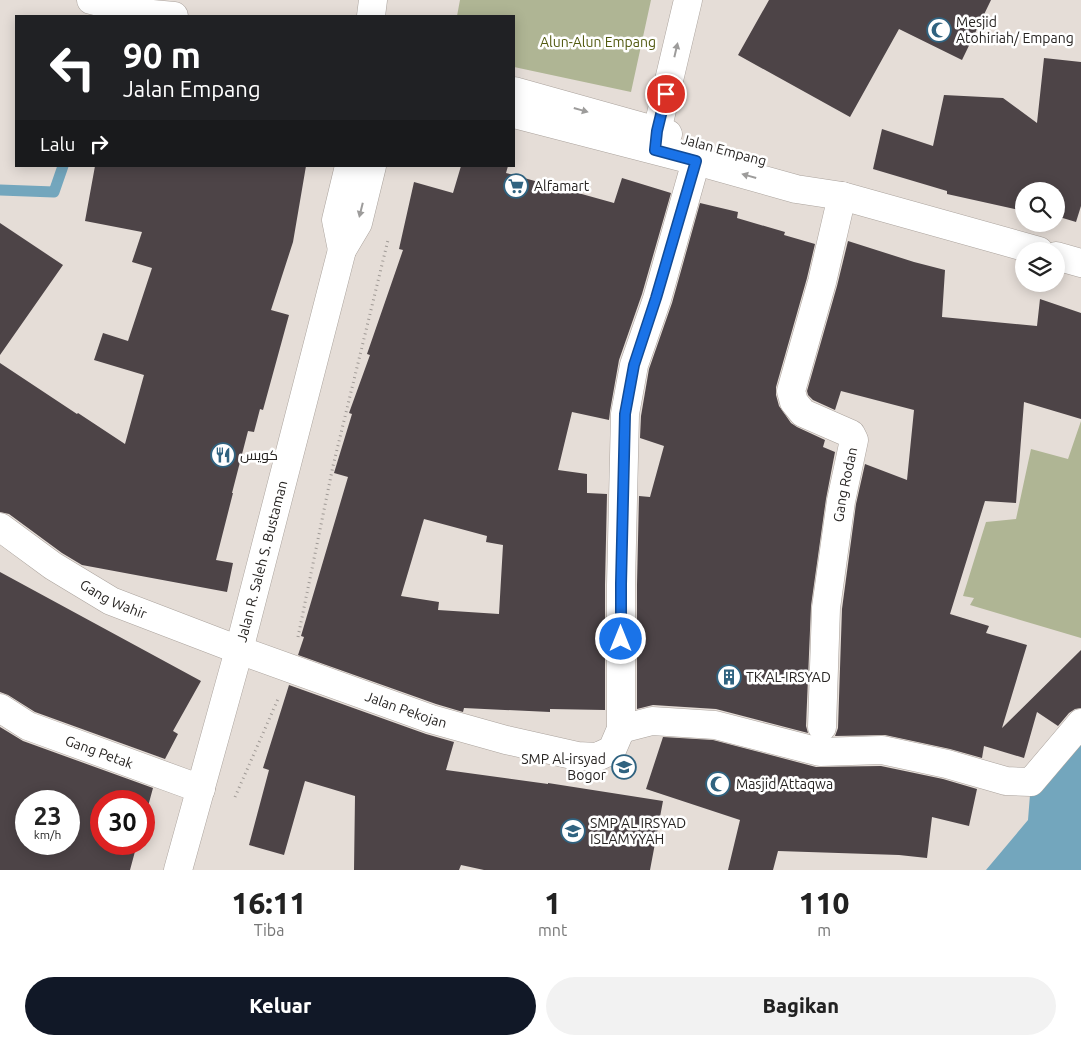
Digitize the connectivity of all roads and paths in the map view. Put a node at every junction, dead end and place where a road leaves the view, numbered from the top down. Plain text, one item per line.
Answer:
1 (373, 0) edge
2 (688, 0) edge
3 (94, 1) edge
4 (139, 13) edge
5 (162, 15) edge
6 (370, 15) edge
7 (515, 91) edge
8 (515, 114) edge
9 (656, 141) junction
10 (696, 161) junction
11 (349, 167) edge
12 (372, 167) edge
13 (842, 196) junction
14 (389, 234) dead end
15 (1015, 244) edge
16 (342, 250) junction
17 (1065, 259) edge
18 (1081, 263) edge
19 (0, 527) edge
20 (239, 650) junction
21 (291, 668) junction
22 (0, 708) edge
23 (1081, 723) edge
24 (822, 726) dead end
25 (621, 729) junction
26 (201, 789) junction
27 (234, 800) dead end
28 (178, 870) edge

1 - 6 street
9 -> 2 street
3 - 4 street
4 - 5 street
7 -> 9 street, Jalan Empang
8 - 9 street, Jalan Empang
9 - 10 street, Jalan Empang
9 - 13 street, Jalan Empang
13 -> 10 street, Jalan Empang
10 - 25 street
11 - 16 street, Jalan R. Saleh S. Bustaman
12 -> 16 street, Jalan R. Saleh S. Bustaman
13 - 15 street, Jalan Empang
13 - 24 street, Gang Rodan
14 - 21 path
16 - 20 street, Jalan R. Saleh S. Bustaman
17 - 18 street
19 - 20 street, Gang Wahir
20 - 21 street, Jalan Pekojan
20 - 26 street, Jalan R. Saleh S. Bustaman
21 - 25 street, Jalan Pekojan
21 - 27 path
22 - 26 street, Gang Petak
23 - 25 street
26 - 28 street, Jalan R. Saleh S. Bustaman

